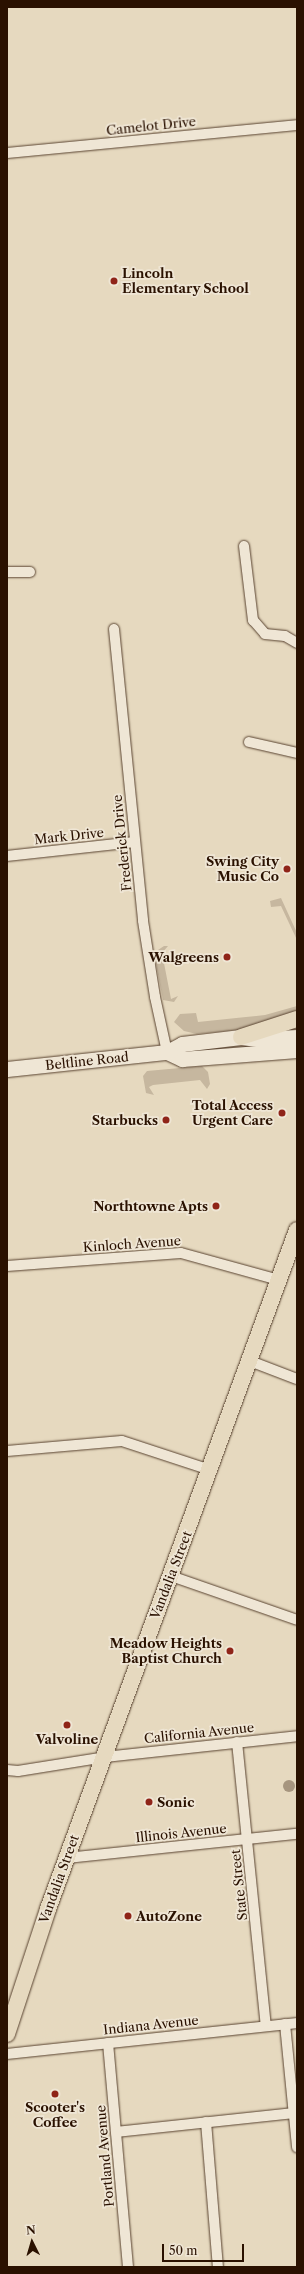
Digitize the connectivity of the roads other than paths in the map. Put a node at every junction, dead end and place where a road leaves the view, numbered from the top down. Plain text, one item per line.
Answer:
1 (297, 125) edge
2 (7, 154) edge
3 (244, 546) dead end
4 (7, 572) edge
5 (30, 572) dead end
6 (114, 628) dead end
7 (297, 643) edge
8 (249, 742) dead end
9 (297, 753) edge
10 (134, 842) junction
11 (7, 856) edge
12 (297, 1019) edge
13 (241, 1037) junction
14 (297, 1037) edge
15 (297, 1050) edge
16 (167, 1052) junction
17 (7, 1070) edge
18 (297, 1230) edge
19 (7, 1266) edge
20 (279, 1280) junction
21 (250, 1361) junction
22 (297, 1379) edge
23 (7, 1451) edge
24 (210, 1470) junction
25 (171, 1576) junction
26 (297, 1620) edge
27 (297, 1736) edge
28 (237, 1742) junction
29 (105, 1757) junction
30 (7, 1770) edge
31 (297, 1834) edge
32 (247, 1840) junction
33 (67, 1858) junction
34 (297, 2023) edge
35 (285, 2024) junction
36 (266, 2026) junction
37 (7, 2034) edge
38 (108, 2043) junction
39 (7, 2054) edge
40 (294, 2113) junction
41 (206, 2122) junction
42 (116, 2132) junction
43 (297, 2147) edge
44 (128, 2267) edge
45 (218, 2267) edge

1 - 2 street, Camelot Drive
3 - 7 street
4 - 5 street
6 - 10 street, Frederick Drive
8 - 9 street
10 - 11 street, Mark Drive
10 - 16 street, Frederick Drive
12 - 13 main road
13 - 14 main road, Beltline Road
13 - 16 main road, Beltline Road
15 - 16 main road, Beltline Road
16 - 17 main road, Beltline Road
18 - 20 main road, Vandalia Street
19 - 20 street, Kinloch Avenue
20 - 21 main road, Vandalia Street
21 - 22 street
21 - 24 main road, Vandalia Street
23 - 24 street
24 - 25 main road, Vandalia Street
25 - 26 street
25 - 29 main road, Vandalia Street
27 - 28 street, California Avenue
28 - 29 street, California Avenue
28 - 32 street, State Street
29 - 30 street, California Avenue
29 - 33 main road, Vandalia Street
31 - 32 street, Illinois Avenue
32 - 33 street, Illinois Avenue
32 - 36 street, State Street
33 - 37 main road, Vandalia Street
34 - 35 street, Indiana Avenue
35 - 36 street, Indiana Avenue
35 - 40 street
36 - 38 street, Indiana Avenue
38 - 39 street, Indiana Avenue
38 - 42 street, Portland Avenue
40 - 41 street
40 - 43 street
41 - 42 street
41 - 45 street
42 - 44 street, Portland Avenue

